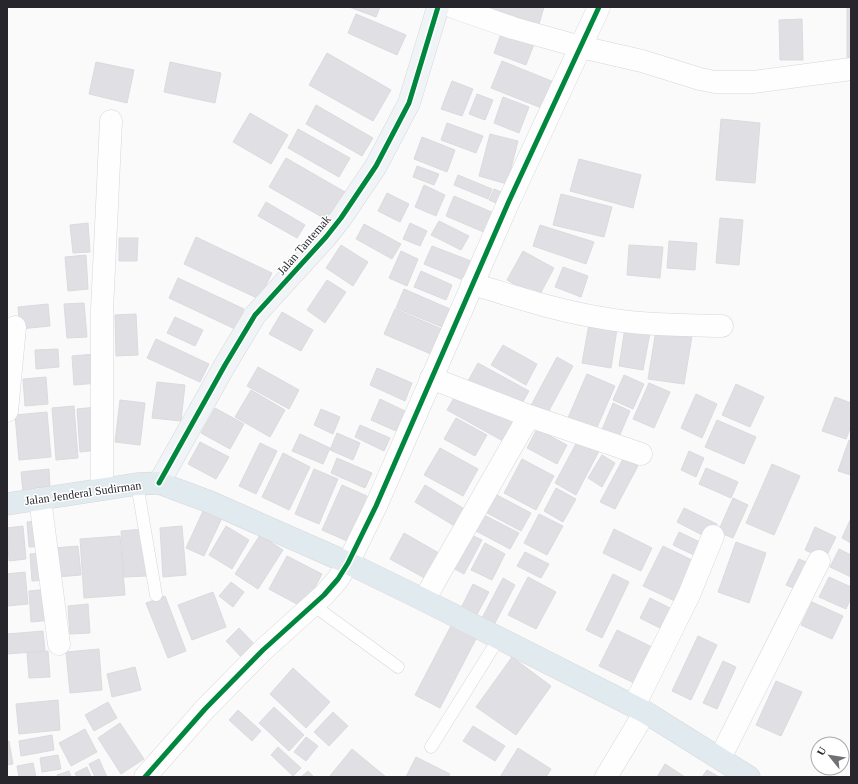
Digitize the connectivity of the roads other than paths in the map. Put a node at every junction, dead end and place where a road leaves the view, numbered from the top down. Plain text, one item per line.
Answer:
1 (438, 7) edge
2 (453, 7) edge
3 (599, 7) edge
4 (582, 47) junction
5 (851, 69) edge
6 (111, 121) dead end
7 (472, 284) junction
8 (722, 326) dead end
9 (15, 327) dead end
10 (431, 378) junction
11 (7, 411) edge
12 (529, 416) junction
13 (641, 454) dead end
14 (159, 483) junction
15 (137, 484) junction
16 (102, 488) junction
17 (40, 499) junction
18 (7, 504) edge
19 (713, 536) dead end
20 (819, 561) dead end
21 (348, 563) junction
22 (156, 595) dead end
23 (424, 600) junction
24 (313, 605) junction
25 (499, 638) junction
26 (59, 644) dead end
27 (398, 667) dead end
28 (640, 709) junction
29 (431, 747) dead end
30 (720, 758) junction
31 (145, 777) edge
32 (606, 777) edge
33 (749, 777) edge

1 - 14 street, Jalan Tantemak
2 - 4 street
3 - 4 street
4 - 5 street
4 - 7 street
6 - 16 street
7 - 8 street
7 - 10 street
9 - 11 street
10 - 12 street
10 - 21 street
12 - 13 street
12 - 23 street
14 - 15 main road, Jalan Jenderal Sudirman
14 - 21 main road
15 - 16 main road, Jalan Jenderal Sudirman
15 - 22 lane
16 - 17 main road, Jalan Jenderal Sudirman
17 - 18 main road, Jalan Jenderal Sudirman
17 - 26 street
19 - 28 street
20 - 30 street
21 - 23 main road
21 - 24 street
23 - 25 main road
24 - 27 lane
24 - 31 street
25 - 28 main road
25 - 29 lane
28 - 30 main road
28 - 32 street
30 - 33 main road

